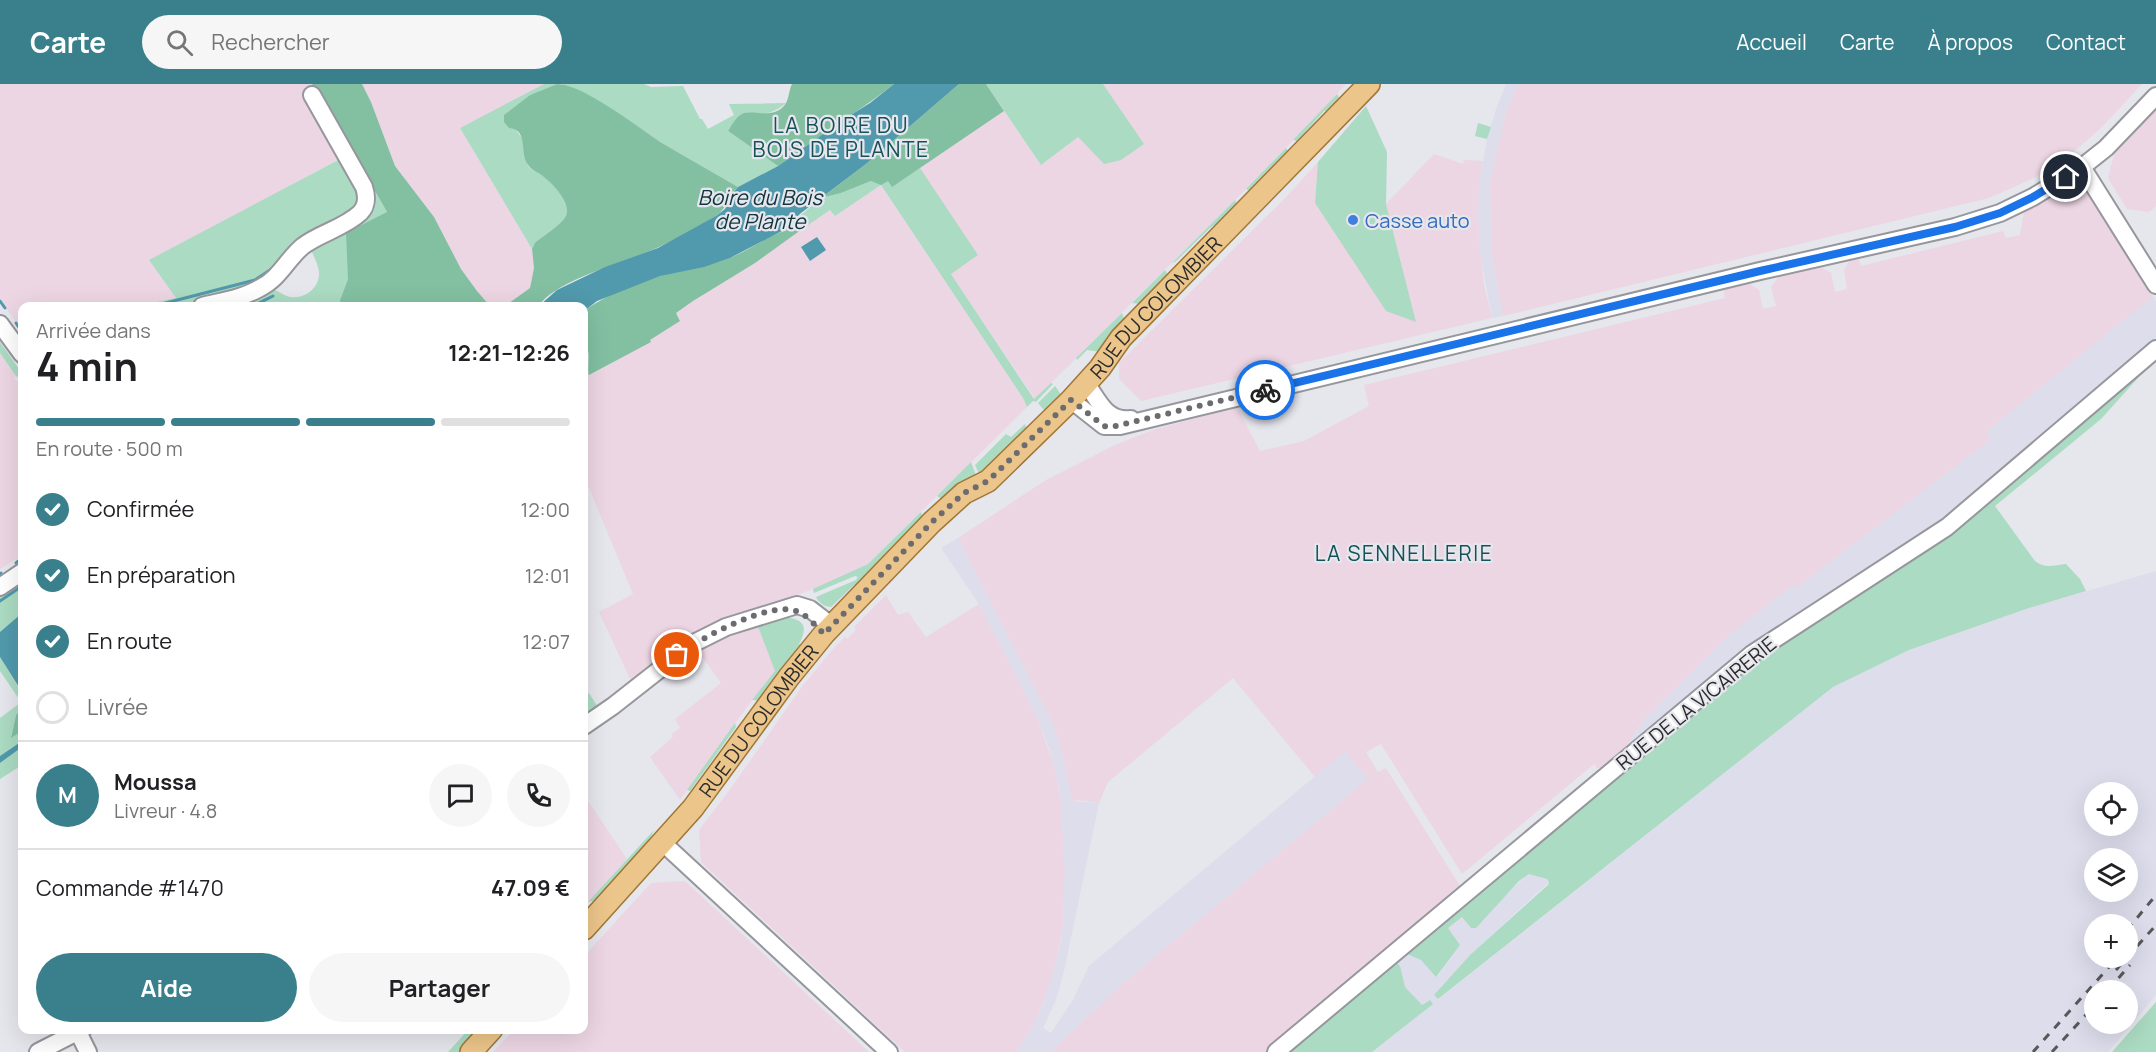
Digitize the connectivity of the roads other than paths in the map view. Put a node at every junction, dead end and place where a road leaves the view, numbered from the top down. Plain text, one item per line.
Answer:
1 (1369, 84) edge
2 (312, 95) dead end
3 (2156, 96) edge
4 (2082, 167) junction
5 (2156, 285) edge
6 (218, 302) edge
7 (0, 324) edge
8 (18, 349) edge
9 (2156, 349) edge
10 (1086, 383) junction
11 (1071, 400) junction
12 (1162, 415) junction
13 (18, 575) edge
14 (0, 587) edge
15 (828, 630) junction
16 (588, 723) edge
17 (663, 843) junction
18 (588, 925) edge
19 (72, 1034) edge
20 (81, 1034) edge
21 (487, 1034) edge
22 (38, 1052) edge
23 (88, 1052) edge
24 (471, 1052) edge
25 (889, 1052) edge
26 (1275, 1052) edge

1 - 10 main road, RUE DU COLOMBIER
2 - 6 street
3 - 4 street
4 - 5 street
4 - 12 street
7 - 8 street
9 - 26 street, RUE DE LA VICAIRERIE
10 - 11 main road, RUE DU COLOMBIER
10 - 12 street
11 - 12 street
11 - 15 main road, RUE DU COLOMBIER
13 - 14 street
15 - 16 street
15 - 17 main road, RUE DU COLOMBIER
17 - 18 main road, RUE DU COLOMBIER
17 - 25 street
19 - 22 street
20 - 23 street
21 - 24 main road

